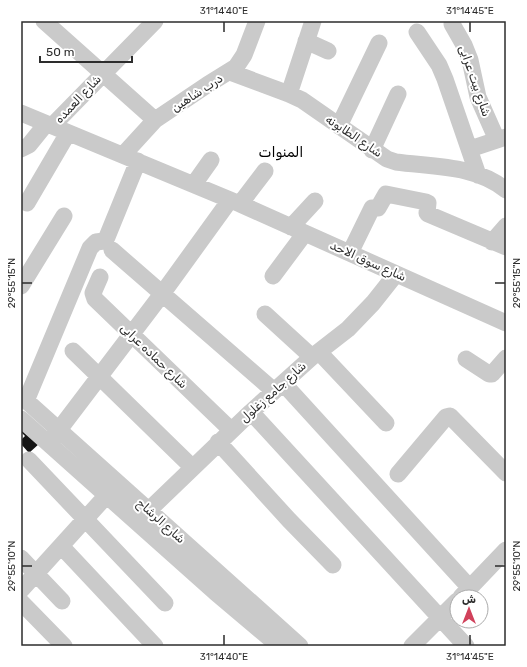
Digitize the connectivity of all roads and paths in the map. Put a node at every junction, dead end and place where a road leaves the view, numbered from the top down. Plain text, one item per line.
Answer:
1 (44, 21) edge
2 (155, 21) edge
3 (257, 21) edge
4 (313, 21) edge
5 (452, 24) dead end
6 (417, 32) dead end
7 (306, 41) junction
8 (379, 43) dead end
9 (328, 51) dead end
10 (230, 72) junction
11 (101, 74) junction
12 (289, 94) junction
13 (398, 94) dead end
14 (21, 113) edge
15 (155, 120) junction
16 (49, 125) junction
17 (338, 126) junction
18 (68, 133) junction
19 (502, 138) edge
20 (21, 149) edge
21 (470, 149) junction
22 (372, 150) junction
23 (131, 158) junction
24 (211, 160) dead end
25 (265, 171) dead end
26 (496, 180) edge
27 (194, 184) junction
28 (315, 201) dead end
29 (235, 202) junction
30 (27, 204) dead end
31 (64, 216) dead end
32 (506, 226) edge
33 (298, 230) junction
34 (499, 245) edge
35 (112, 250) dead end
36 (350, 253) junction
37 (396, 274) junction
38 (273, 276) dead end
39 (100, 277) dead end
40 (21, 286) edge
41 (162, 294) junction
42 (265, 314) dead end
43 (506, 323) edge
44 (131, 334) junction
45 (73, 351) dead end
46 (315, 355) junction
47 (506, 358) edge
48 (466, 359) dead end
49 (98, 376) junction
50 (278, 387) junction
51 (24, 398) edge
52 (251, 412) junction
53 (386, 423) dead end
54 (23, 424) edge
55 (59, 429) junction
56 (231, 430) junction
57 (218, 442) junction
58 (48, 444) junction
59 (29, 460) dead end
60 (192, 467) junction
61 (506, 473) edge
62 (398, 474) dead end
63 (107, 495) junction
64 (149, 510) junction
65 (86, 519) junction
66 (62, 547) junction
67 (506, 550) edge
68 (21, 558) edge
69 (333, 565) dead end
70 (35, 574) junction
71 (462, 589) edge
72 (468, 589) edge
73 (21, 590) edge
74 (62, 601) dead end
75 (21, 602) edge
76 (165, 603) dead end
77 (449, 610) edge
78 (441, 618) junction
79 (64, 646) edge
80 (155, 646) edge
81 (279, 646) edge
82 (300, 646) edge
83 (412, 646) edge
84 (466, 646) edge

1 - 11 street
2 - 11 street, شارع العمده
3 - 10 street, درب شاهين
4 - 7 street
5 - 19 street, شارع بيت عرابى
6 - 21 street
7 - 9 street
7 - 12 street
8 - 17 street
10 - 12 street, شارع الطابونه
10 - 15 street, درب شاهين
11 - 15 street
11 - 16 street, شارع العمده
12 - 17 street, شارع الطابونه
13 - 22 street
14 - 16 street, شارع سوق الاحد
15 - 23 street, درب شاهين
16 - 18 street, شارع سوق الاحد
16 - 20 street, شارع العمده
17 - 22 street, شارع الطابونه
18 - 23 street, شارع سوق الاحد
18 - 30 street
19 - 21 street
21 - 26 street
22 - 26 street, شارع الطابونه
23 - 27 street, شارع سوق الاحد
23 - 51 street, درب شاهين
24 - 27 street
25 - 29 street
27 - 29 street, شارع سوق الاحد
28 - 33 street
29 - 33 street, شارع سوق الاحد
29 - 41 street
31 - 40 street
32 - 34 street
33 - 36 street, شارع سوق الاحد
33 - 38 street
34 - 36 street
35 - 41 street
36 - 37 street, شارع سوق الاحد
37 - 43 street, شارع سوق الاحد
37 - 46 street, شارع جامع زغلول
39 - 44 street, شارع حماده عرابى
41 - 44 street
41 - 50 street
42 - 46 street
44 - 49 street
44 - 56 street, شارع حماده عرابى
45 - 49 street
46 - 50 street, شارع جامع زغلول
46 - 53 street
47 - 48 street
49 - 55 street
49 - 60 street
50 - 52 street, شارع جامع زغلول
50 - 71 street
51 - 55 street, شارع الرشاح
52 - 56 street, شارع جامع زغلول
52 - 78 street
54 - 58 street, شارع الرشاح
55 - 58 street
55 - 64 street, شارع الرشاح
56 - 57 street, شارع جامع زغلول
57 - 60 street, شارع جامع زغلول
57 - 69 street
58 - 63 street, شارع الرشاح
59 - 65 street
60 - 64 street, شارع جامع زغلول
61 - 62 street
63 - 65 street
63 - 81 street, شارع الرشاح
64 - 82 street, شارع الرشاح
65 - 66 street
65 - 76 street
66 - 70 street
66 - 80 street
67 - 72 street
68 - 70 street
70 - 73 street
70 - 74 street
75 - 79 street
77 - 78 street
78 - 83 street
78 - 84 street

